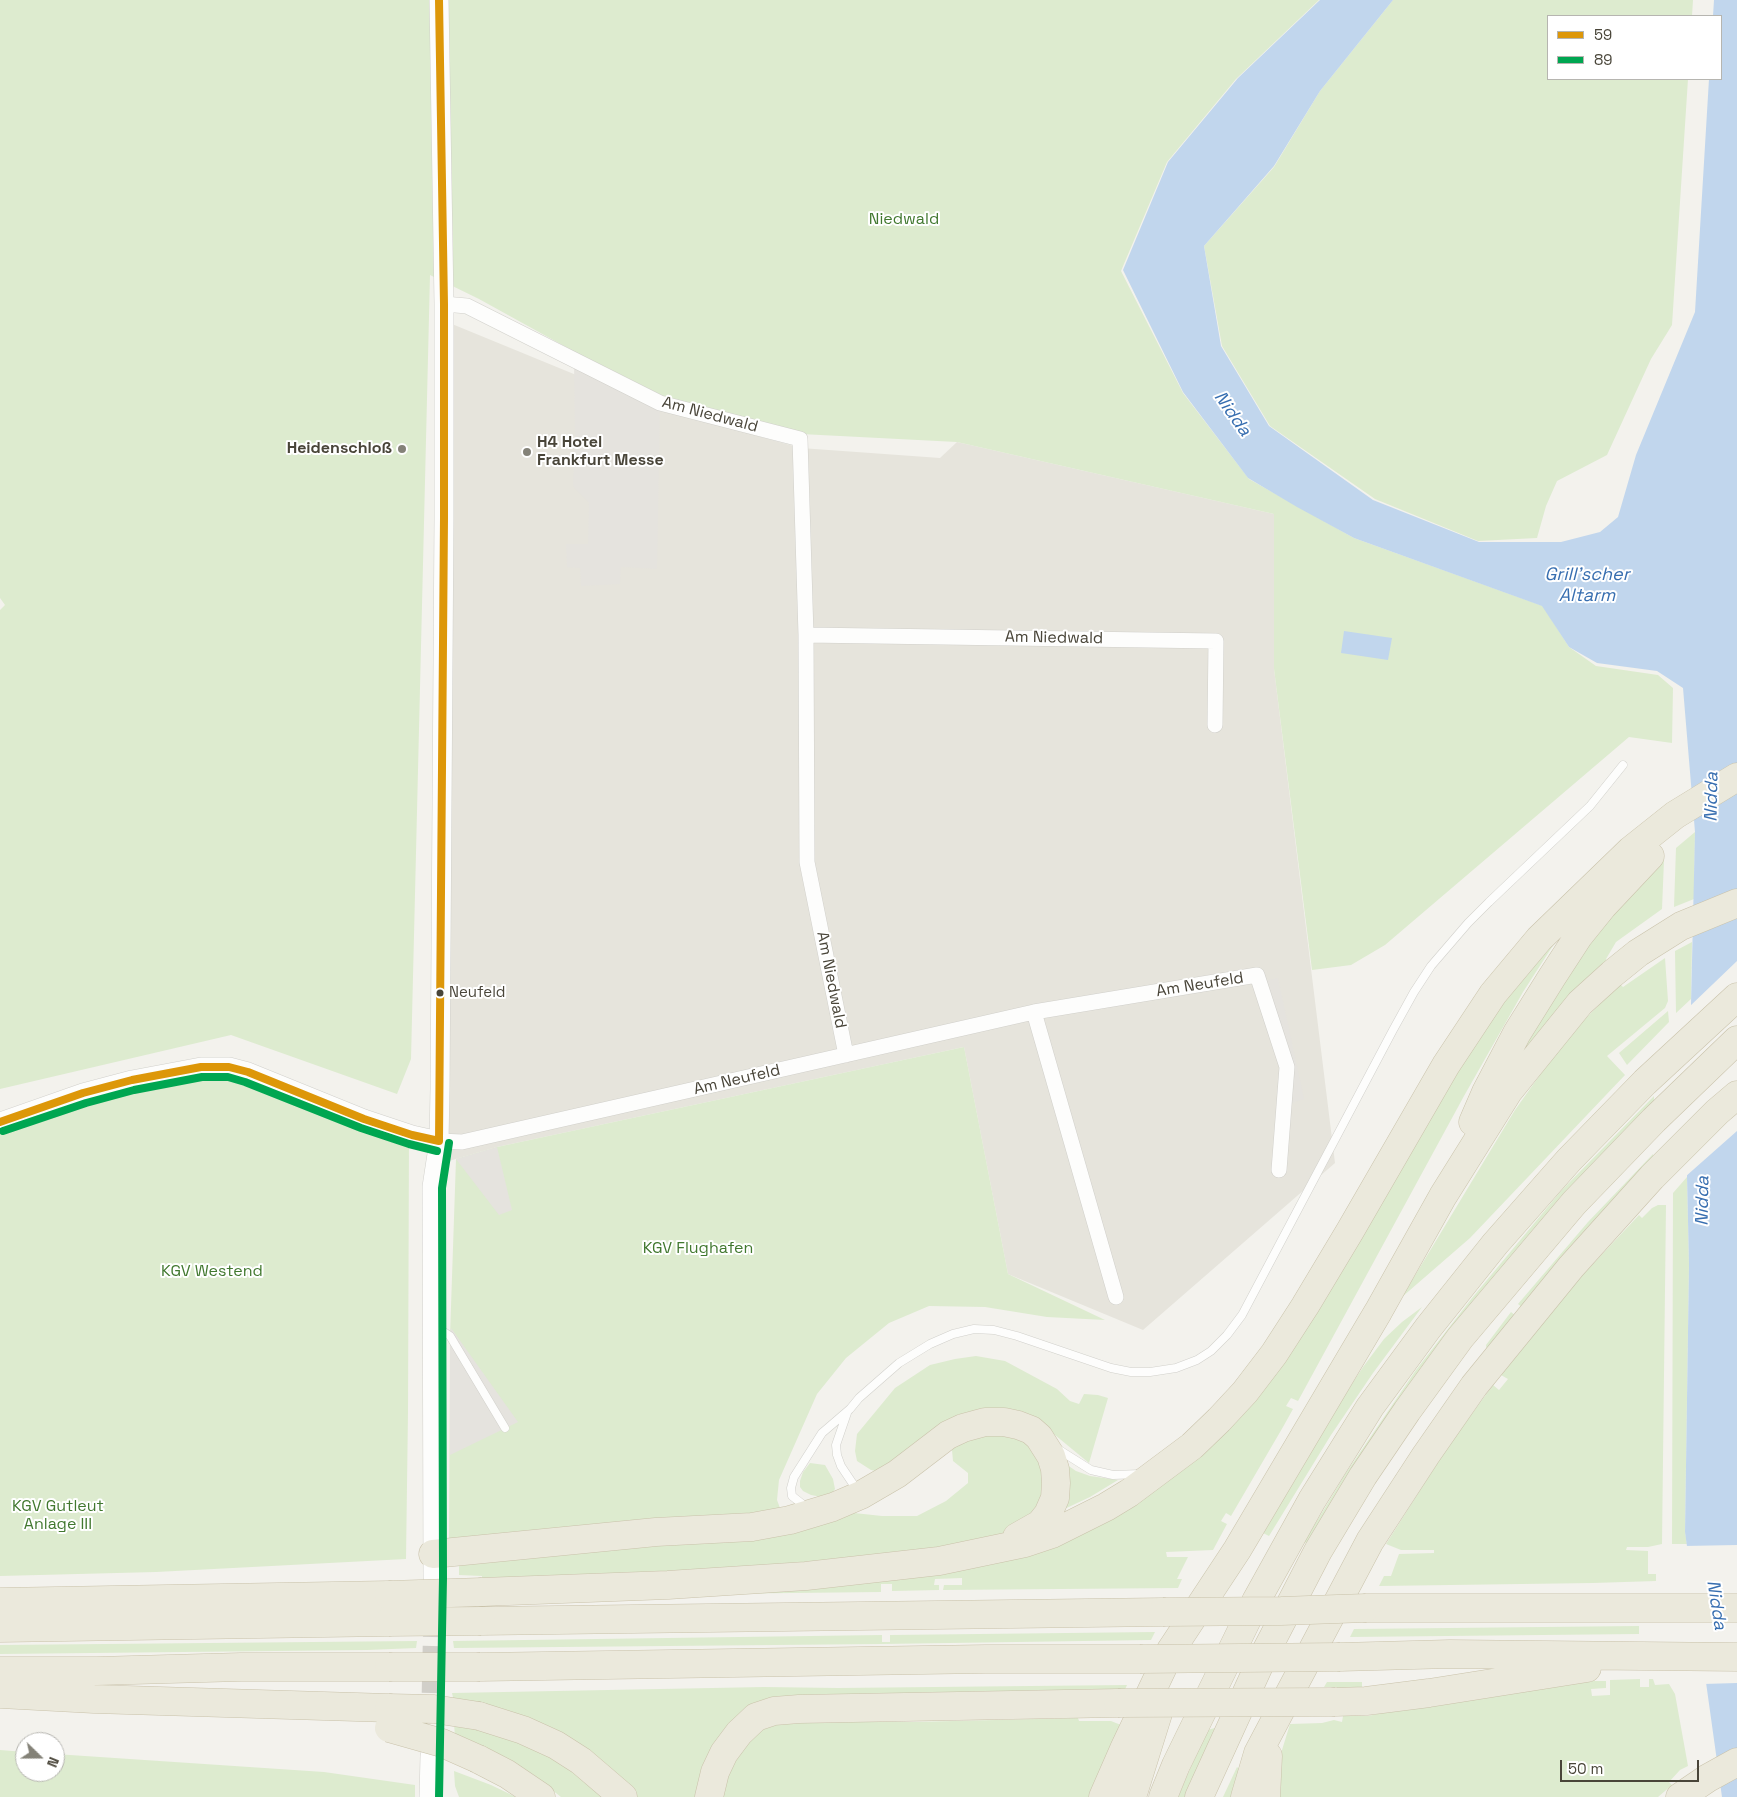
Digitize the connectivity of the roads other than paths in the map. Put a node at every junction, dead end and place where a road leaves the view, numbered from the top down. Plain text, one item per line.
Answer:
1 (439, 0) edge
2 (444, 304) junction
3 (806, 635) junction
4 (1215, 725) dead end
5 (1622, 765) dead end
6 (1730, 782) edge
7 (1634, 859) junction
8 (1737, 903) edge
9 (1737, 997) edge
10 (1034, 1012) junction
11 (1737, 1040) edge
12 (846, 1055) junction
13 (1737, 1095) edge
14 (0, 1122) edge
15 (438, 1140) junction
16 (1279, 1170) dead end
17 (1443, 1196) junction
18 (1116, 1297) dead end
19 (433, 1325) junction
20 (850, 1409) junction
21 (505, 1428) dead end
22 (1040, 1437) junction
23 (1159, 1472) junction
24 (843, 1503) junction
25 (817, 1511) junction
26 (988, 1550) junction
27 (1237, 1550) junction
28 (433, 1566) joint
29 (0, 1602) edge
30 (1737, 1608) edge
31 (0, 1628) edge
32 (1662, 1656) junction
33 (1737, 1657) edge
34 (0, 1671) edge
35 (0, 1694) edge
36 (1163, 1695) junction
37 (1286, 1697) junction
38 (389, 1718) junction
39 (430, 1756) tunnel mouth
40 (1737, 1762) edge
41 (1682, 1795) edge
42 (429, 1797) edge
43 (540, 1797) edge
44 (623, 1797) edge
45 (709, 1797) edge
46 (1104, 1797) edge
47 (1119, 1797) edge
48 (1132, 1797) edge
49 (1163, 1797) edge
50 (1200, 1797) edge
51 (1245, 1797) edge
52 (1266, 1797) edge

1 - 2 street
2 - 3 street, Am Niedwald
2 - 15 street
3 - 4 street, Am Niedwald
3 - 12 street, Am Niedwald
5 - 20 lane
6 - 7 highway
7 - 17 highway
7 - 23 highway
8 - 17 highway
9 - 49 highway
10 - 12 street, Am Neufeld
10 - 16 street, Am Neufeld
10 - 18 street
11 - 50 highway
12 - 15 street, Am Neufeld
13 - 37 highway
14 - 15 street
15 - 19 street
17 - 27 highway
19 - 21 lane
19 - 28 street
20 - 24 lane
20 - 25 lane
22 - 23 lane
22 - 24 highway
22 - 26 highway
23 - 26 highway
24 - 25 highway
25 - 28 highway
26 - 29 highway, bridge
27 - 36 highway
27 - 46 highway
30 - 31 highway, bridge
32 - 33 highway
32 - 34 highway, bridge
32 - 45 highway, bridge
35 - 38 highway
36 - 47 highway
36 - 48 highway
37 - 51 highway
37 - 52 highway
38 - 43 highway, bridge
38 - 44 highway, bridge
39 - 42 street
40 - 41 highway

